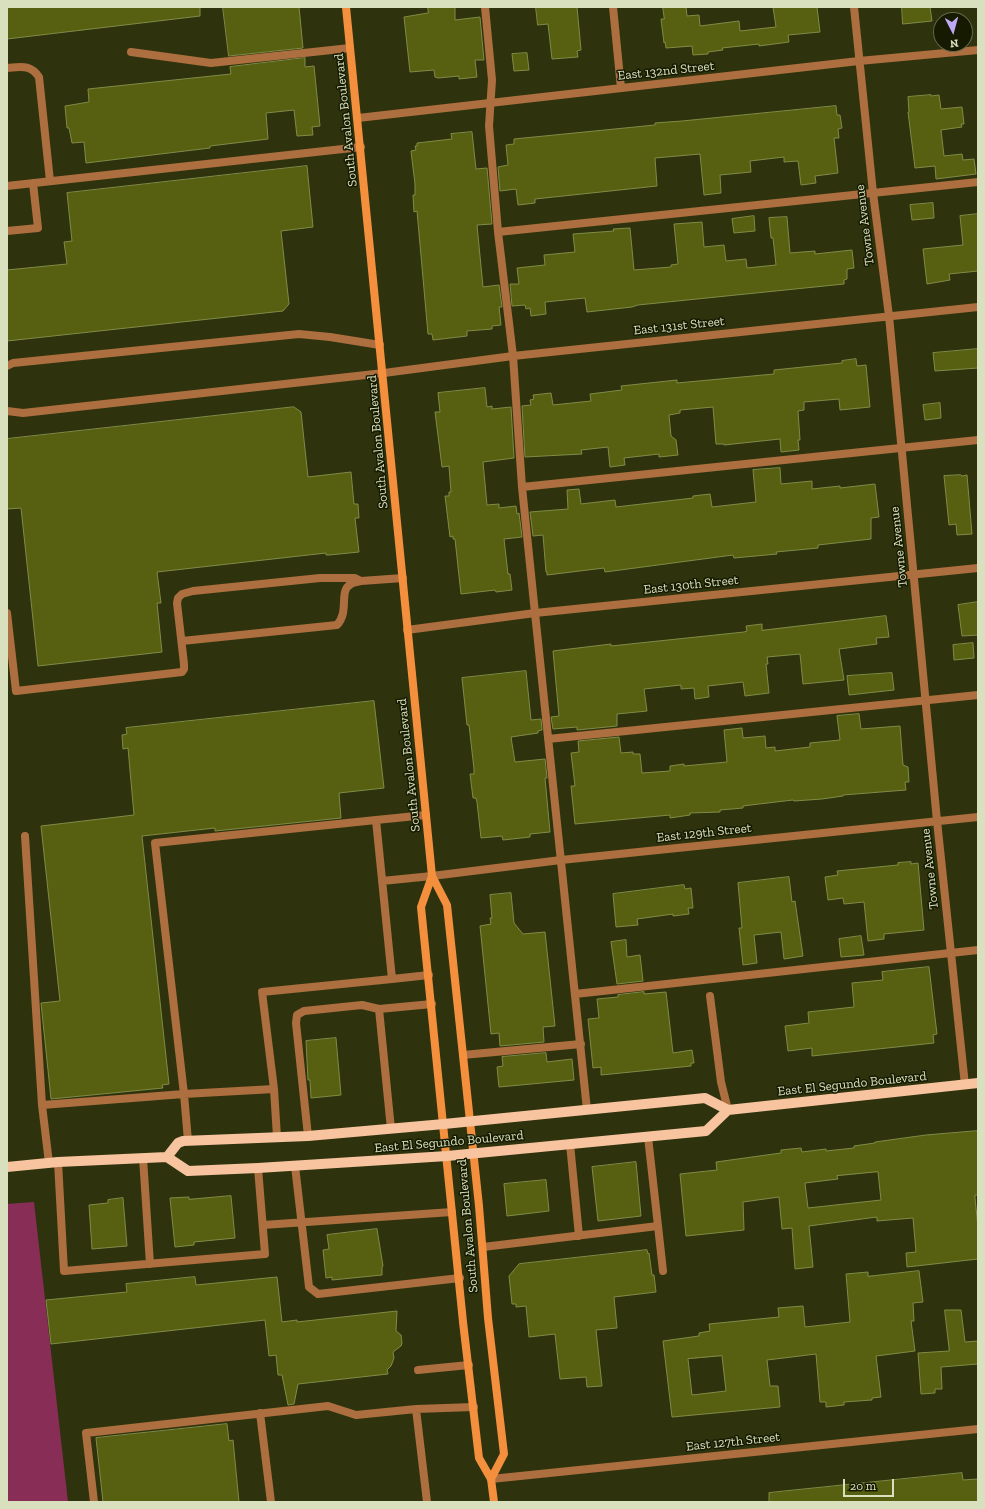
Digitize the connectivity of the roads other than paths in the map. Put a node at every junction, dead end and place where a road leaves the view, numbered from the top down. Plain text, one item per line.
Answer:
1 (346, 7) edge
2 (485, 7) edge
3 (613, 7) edge
4 (854, 7) edge
5 (350, 48) junction
6 (978, 50) edge
7 (130, 52) dead end
8 (859, 61) junction
9 (7, 68) edge
10 (622, 88) junction
11 (490, 102) junction
12 (358, 118) junction
13 (361, 147) junction
14 (50, 182) junction
15 (978, 182) edge
16 (33, 183) junction
17 (7, 186) edge
18 (873, 193) junction
19 (7, 230) edge
20 (498, 232) junction
21 (978, 307) edge
22 (889, 316) junction
23 (380, 345) junction
24 (513, 356) junction
25 (7, 366) edge
26 (384, 373) junction
27 (7, 411) edge
28 (978, 440) edge
29 (901, 448) junction
30 (522, 487) junction
31 (978, 568) edge
32 (913, 574) junction
33 (403, 578) junction
34 (356, 581) junction
35 (7, 613) edge
36 (535, 613) junction
37 (407, 630) junction
38 (182, 641) junction
39 (978, 695) edge
40 (926, 700) junction
41 (548, 740) junction
42 (426, 815) junction
43 (978, 817) edge
44 (376, 820) junction
45 (937, 821) junction
46 (25, 836) dead end
47 (561, 860) junction
48 (432, 876) junction
49 (382, 881) junction
50 (978, 950) edge
51 (951, 953) junction
52 (429, 976) junction
53 (392, 979) junction
54 (575, 994) junction
55 (710, 996) dead end
56 (432, 1004) junction
57 (379, 1009) junction
58 (581, 1044) junction
59 (463, 1055) junction
60 (978, 1083) edge
61 (965, 1085) junction
62 (274, 1089) junction
63 (184, 1094) junction
64 (42, 1105) junction
65 (587, 1110) junction
66 (728, 1110) junction
67 (471, 1121) junction
68 (444, 1124) junction
69 (391, 1129) junction
70 (308, 1136) junction
71 (277, 1137) junction
72 (648, 1137) junction
73 (188, 1141) junction
74 (570, 1144) junction
75 (474, 1153) junction
76 (447, 1156) junction
77 (166, 1157) junction
78 (142, 1158) junction
79 (54, 1163) junction
80 (295, 1166) junction
81 (7, 1167) edge
82 (258, 1168) junction
83 (452, 1212) junction
84 (301, 1222) junction
85 (263, 1225) junction
86 (658, 1226) junction
87 (579, 1236) junction
88 (483, 1247) junction
89 (150, 1264) junction
90 (663, 1271) dead end
91 (460, 1278) junction
92 (469, 1365) junction
93 (418, 1370) dead end
94 (474, 1407) junction
95 (416, 1409) junction
96 (260, 1413) junction
97 (978, 1430) edge
98 (491, 1479) junction
99 (94, 1502) edge
100 (271, 1502) edge
101 (427, 1502) edge
102 (494, 1502) edge

1 - 5 main road, South Avalon Boulevard
2 - 11 street
3 - 10 street
4 - 8 street, Towne Avenue
5 - 7 street
5 - 12 main road, South Avalon Boulevard
6 - 8 street, East 132nd Street
8 - 10 street, East 132nd Street
8 - 18 street, Towne Avenue
9 - 14 street
10 - 11 street, East 132nd Street
11 - 12 street, East 132nd Street
11 - 20 street
12 - 13 main road, South Avalon Boulevard
13 - 14 street
13 - 23 main road, South Avalon Boulevard
14 - 16 street
15 - 18 street
16 - 17 street
16 - 19 street
18 - 20 street
18 - 22 street, Towne Avenue
20 - 24 street
21 - 22 street, East 131st Street
22 - 24 street, East 131st Street
22 - 29 street, Towne Avenue
23 - 25 street
23 - 26 main road, South Avalon Boulevard
24 - 26 street, East 131st Street
24 - 30 street
26 - 27 street, East 131st Street
26 - 33 main road, South Avalon Boulevard
28 - 29 street
29 - 30 street
29 - 32 street, Towne Avenue
30 - 36 street
31 - 32 street, East 130th Street
32 - 36 street, East 130th Street
32 - 40 street, Towne Avenue
33 - 34 street
33 - 37 main road, South Avalon Boulevard
34 - 38 street
34 - 38 street
35 - 38 street
36 - 37 street, East 130th Street
36 - 41 street
37 - 42 main road, South Avalon Boulevard
39 - 40 street
40 - 41 street
40 - 45 street, Towne Avenue
41 - 47 street
42 - 44 street
42 - 48 main road, South Avalon Boulevard
43 - 45 street, East 129th Street
44 - 49 street
44 - 63 street
45 - 47 street, East 129th Street
45 - 51 street, Towne Avenue
46 - 64 street
47 - 48 street, East 129th Street
47 - 54 street
48 - 49 street, East 129th Street
48 - 52 main road, South Avalon Boulevard
48 - 59 main road, South Avalon Boulevard
49 - 53 street
50 - 51 street
51 - 54 street
51 - 61 street, Towne Avenue
52 - 53 street
52 - 56 main road, South Avalon Boulevard
53 - 62 street
54 - 58 street
55 - 66 street
56 - 57 street
56 - 68 main road, South Avalon Boulevard
57 - 69 street
57 - 70 street
58 - 59 street
58 - 65 street
59 - 67 main road, South Avalon Boulevard
60 - 61 main road, East El Segundo Boulevard
61 - 66 main road, East El Segundo Boulevard
62 - 63 street
62 - 71 street
63 - 64 street
63 - 73 street
64 - 79 street
65 - 66 main road, East El Segundo Boulevard
65 - 67 main road, East El Segundo Boulevard
66 - 72 main road, East El Segundo Boulevard
67 - 68 main road, East El Segundo Boulevard
67 - 75 main road, South Avalon Boulevard
68 - 69 main road, East El Segundo Boulevard
68 - 76 main road, South Avalon Boulevard
69 - 70 main road, East El Segundo Boulevard
70 - 71 main road, East El Segundo Boulevard
71 - 73 main road, East El Segundo Boulevard
72 - 74 main road, East El Segundo Boulevard
72 - 86 street
73 - 77 main road, East El Segundo Boulevard
74 - 75 main road, East El Segundo Boulevard
74 - 87 street
75 - 76 main road, East El Segundo Boulevard
75 - 88 main road, South Avalon Boulevard
76 - 80 main road, East El Segundo Boulevard
76 - 83 main road, South Avalon Boulevard
77 - 78 main road
77 - 82 main road, East El Segundo Boulevard
78 - 79 main road
78 - 89 street
79 - 81 main road
79 - 89 street
80 - 82 main road, East El Segundo Boulevard
80 - 84 street
82 - 85 street
83 - 84 street
83 - 91 main road, South Avalon Boulevard
84 - 85 street
84 - 91 street
85 - 89 street
86 - 87 street
86 - 90 street
87 - 88 street
88 - 98 main road, South Avalon Boulevard
91 - 92 main road, South Avalon Boulevard
92 - 93 street
92 - 94 main road, South Avalon Boulevard
94 - 95 street
94 - 98 main road, South Avalon Boulevard
95 - 96 street
95 - 101 street
96 - 99 street
96 - 100 street
97 - 98 street, East 127th Street
98 - 102 main road, South Avalon Boulevard

